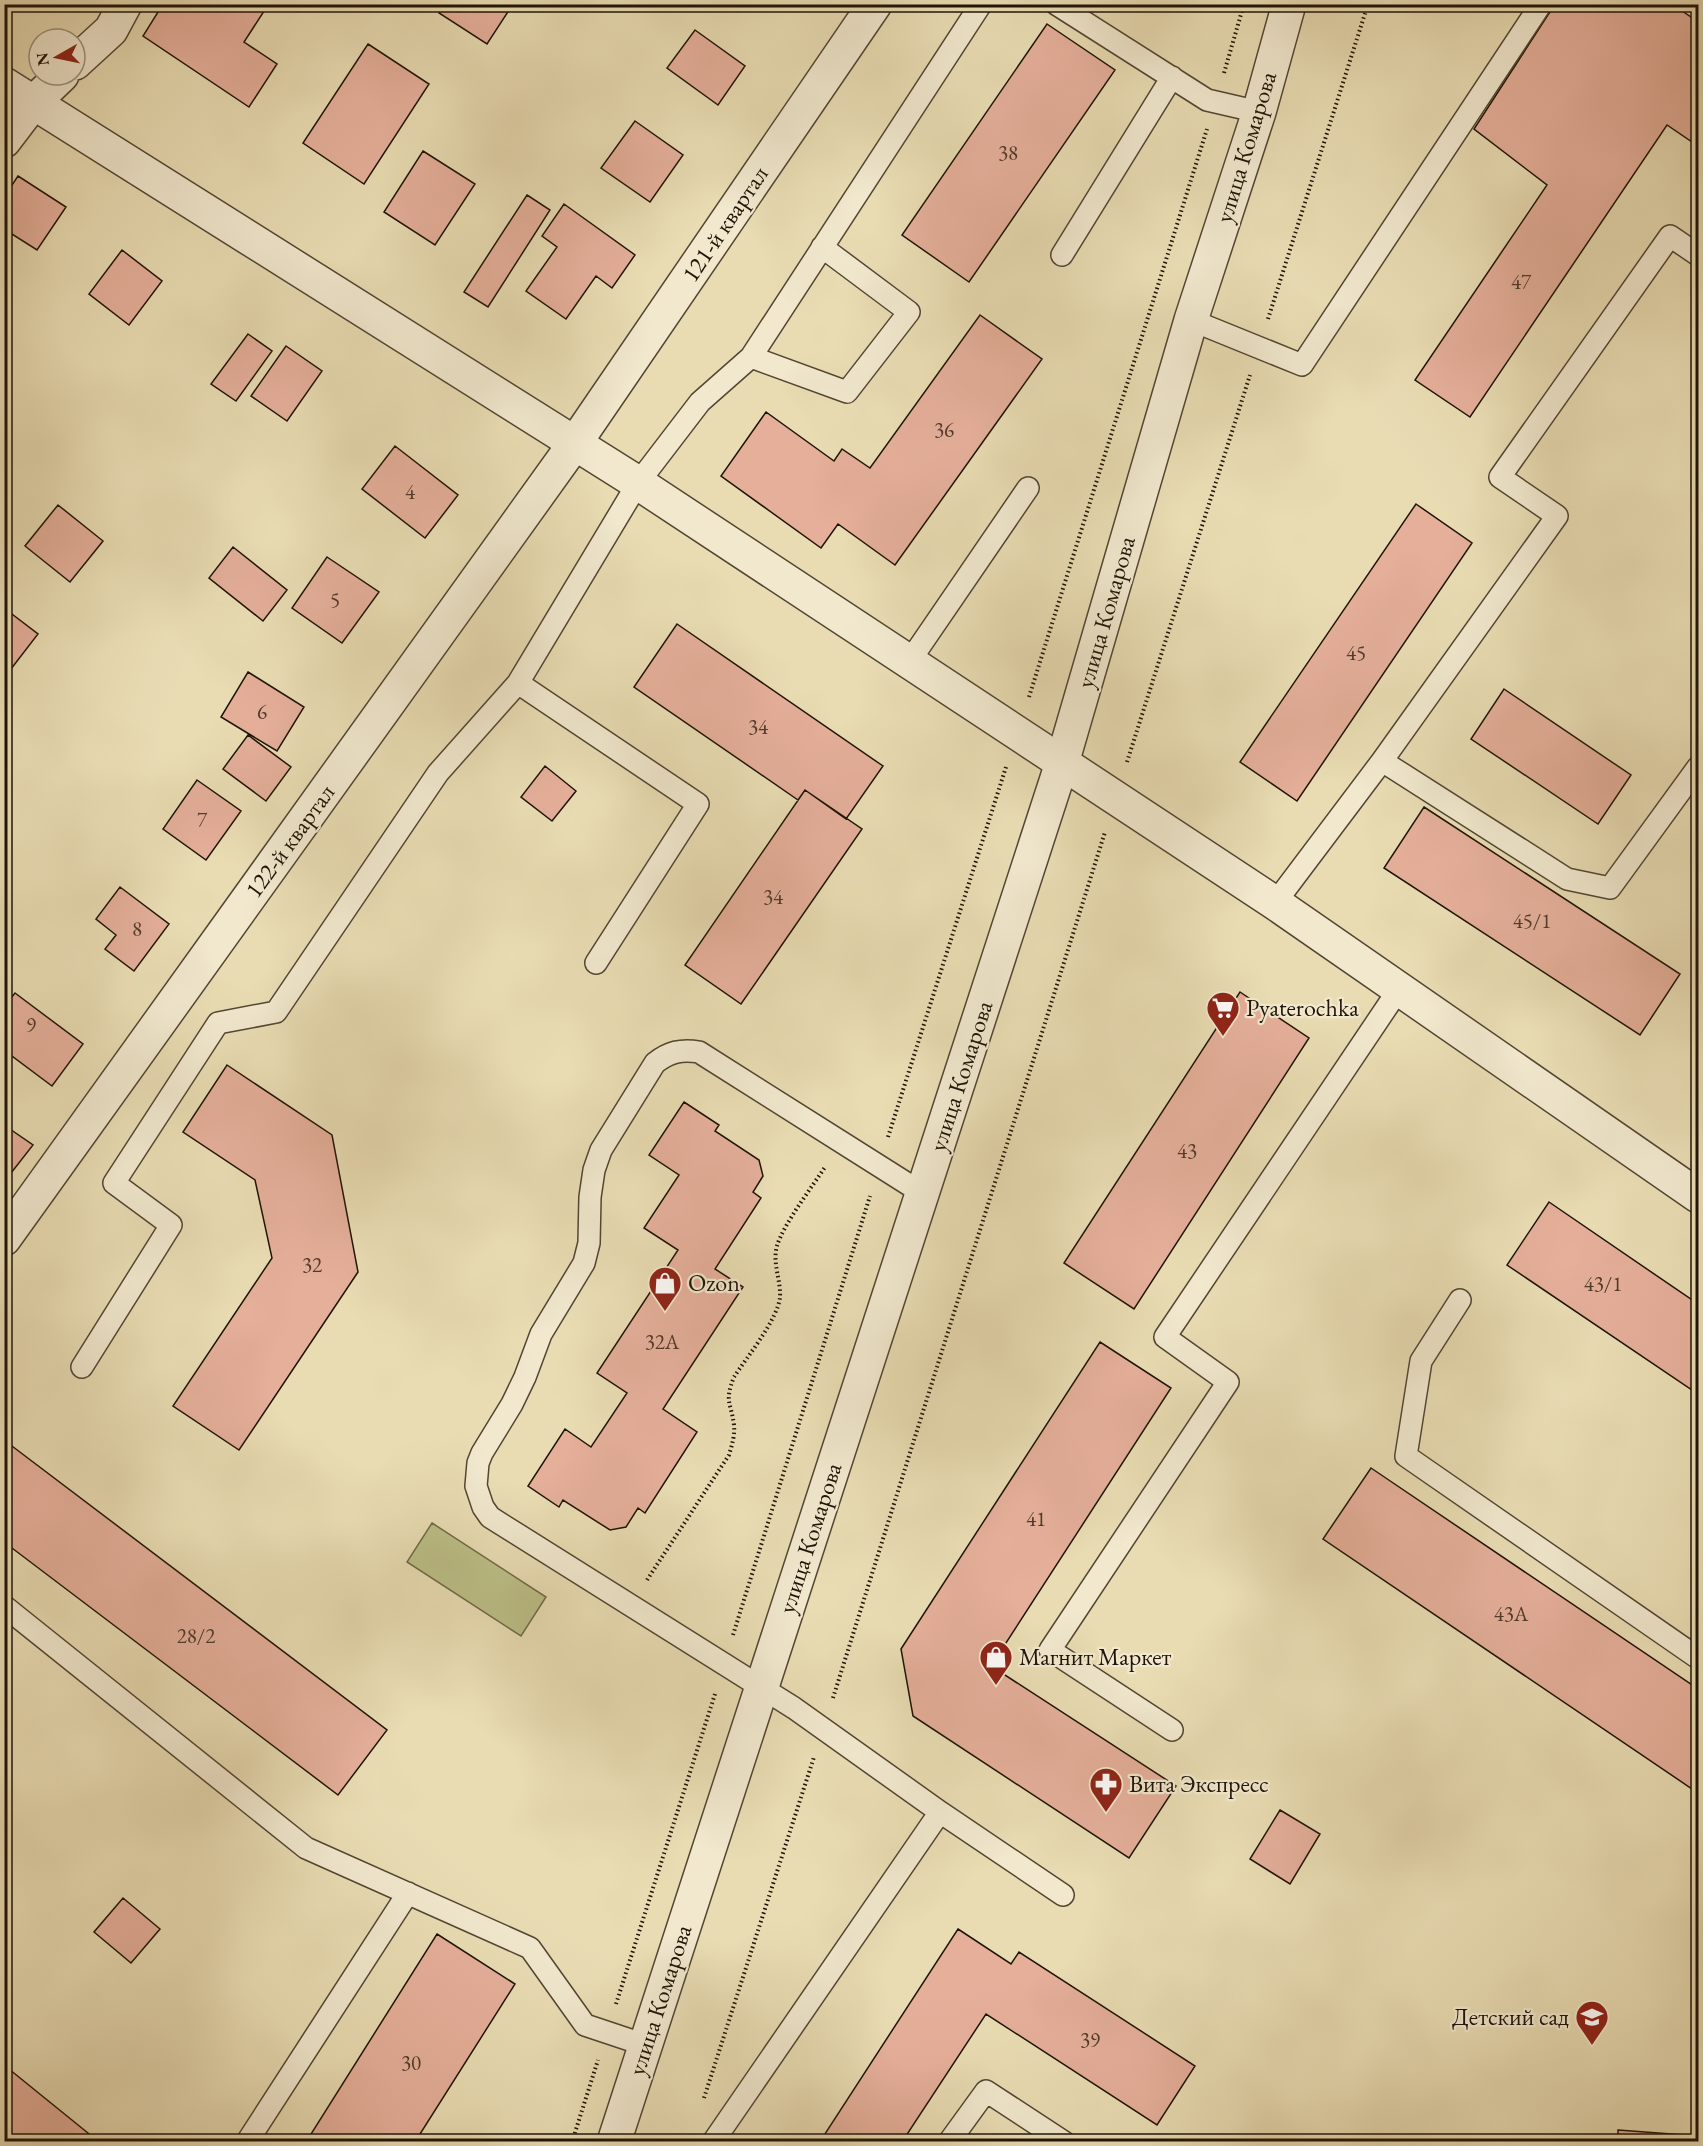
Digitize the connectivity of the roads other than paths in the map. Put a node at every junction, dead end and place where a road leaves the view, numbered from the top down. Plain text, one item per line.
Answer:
1 (125, 4) edge
2 (875, 4) edge
3 (981, 4) edge
4 (1056, 4) edge
5 (1289, 4) edge
6 (1541, 4) edge
7 (87, 52) edge
8 (1172, 77) junction
9 (4, 84) edge
10 (50, 87) edge
11 (33, 103) junction
12 (1258, 112) junction
13 (4, 141) edge
14 (822, 247) junction
15 (1062, 255) dead end
16 (1698, 255) edge
17 (1191, 320) junction
18 (751, 357) junction
19 (575, 443) junction
20 (638, 483) junction
21 (1028, 488) dead end
22 (909, 662) junction
23 (518, 683) junction
24 (1382, 761) junction
25 (1062, 763) junction
26 (1698, 767) edge
27 (1275, 903) junction
28 (596, 963) dead end
29 (1399, 989) junction
30 (922, 1193) junction
31 (1698, 1196) edge
32 (4, 1239) edge
33 (1460, 1300) dead end
34 (82, 1367) dead end
35 (4, 1606) edge
36 (1698, 1658) edge
37 (761, 1688) junction
38 (1172, 1730) dead end
39 (940, 1812) junction
40 (408, 1893) junction
41 (1063, 1895) dead end
42 (645, 2045) junction
43 (247, 2142) edge
44 (614, 2142) edge
45 (713, 2142) edge
46 (949, 2142) edge
47 (1064, 2142) edge

1 - 7 street
2 - 19 street, 121-й квартал
3 - 14 lane
4 - 8 lane
5 - 12 street, улица Комарова
6 - 17 lane
8 - 12 lane
8 - 15 lane
9 - 11 street
10 - 11 street
11 - 13 street
11 - 19 street
12 - 17 street, улица Комарова
14 - 18 lane
14 - 18 lane
16 - 24 lane
17 - 25 street, улица Комарова
18 - 20 lane
19 - 20 street
19 - 32 street, 122-й квартал
20 - 22 street
20 - 23 lane
21 - 22 lane
22 - 25 street
23 - 28 lane
23 - 34 lane
24 - 26 lane
24 - 27 lane
25 - 27 street
25 - 30 street, улица Комарова
27 - 29 street
29 - 31 street
29 - 38 lane
30 - 37 street, улица Комарова
30 - 37 lane
33 - 36 lane
35 - 40 lane
37 - 39 lane
37 - 42 street, улица Комарова
39 - 41 lane
39 - 45 lane
40 - 42 lane
40 - 43 lane
42 - 44 street, улица Комарова
46 - 47 lane

